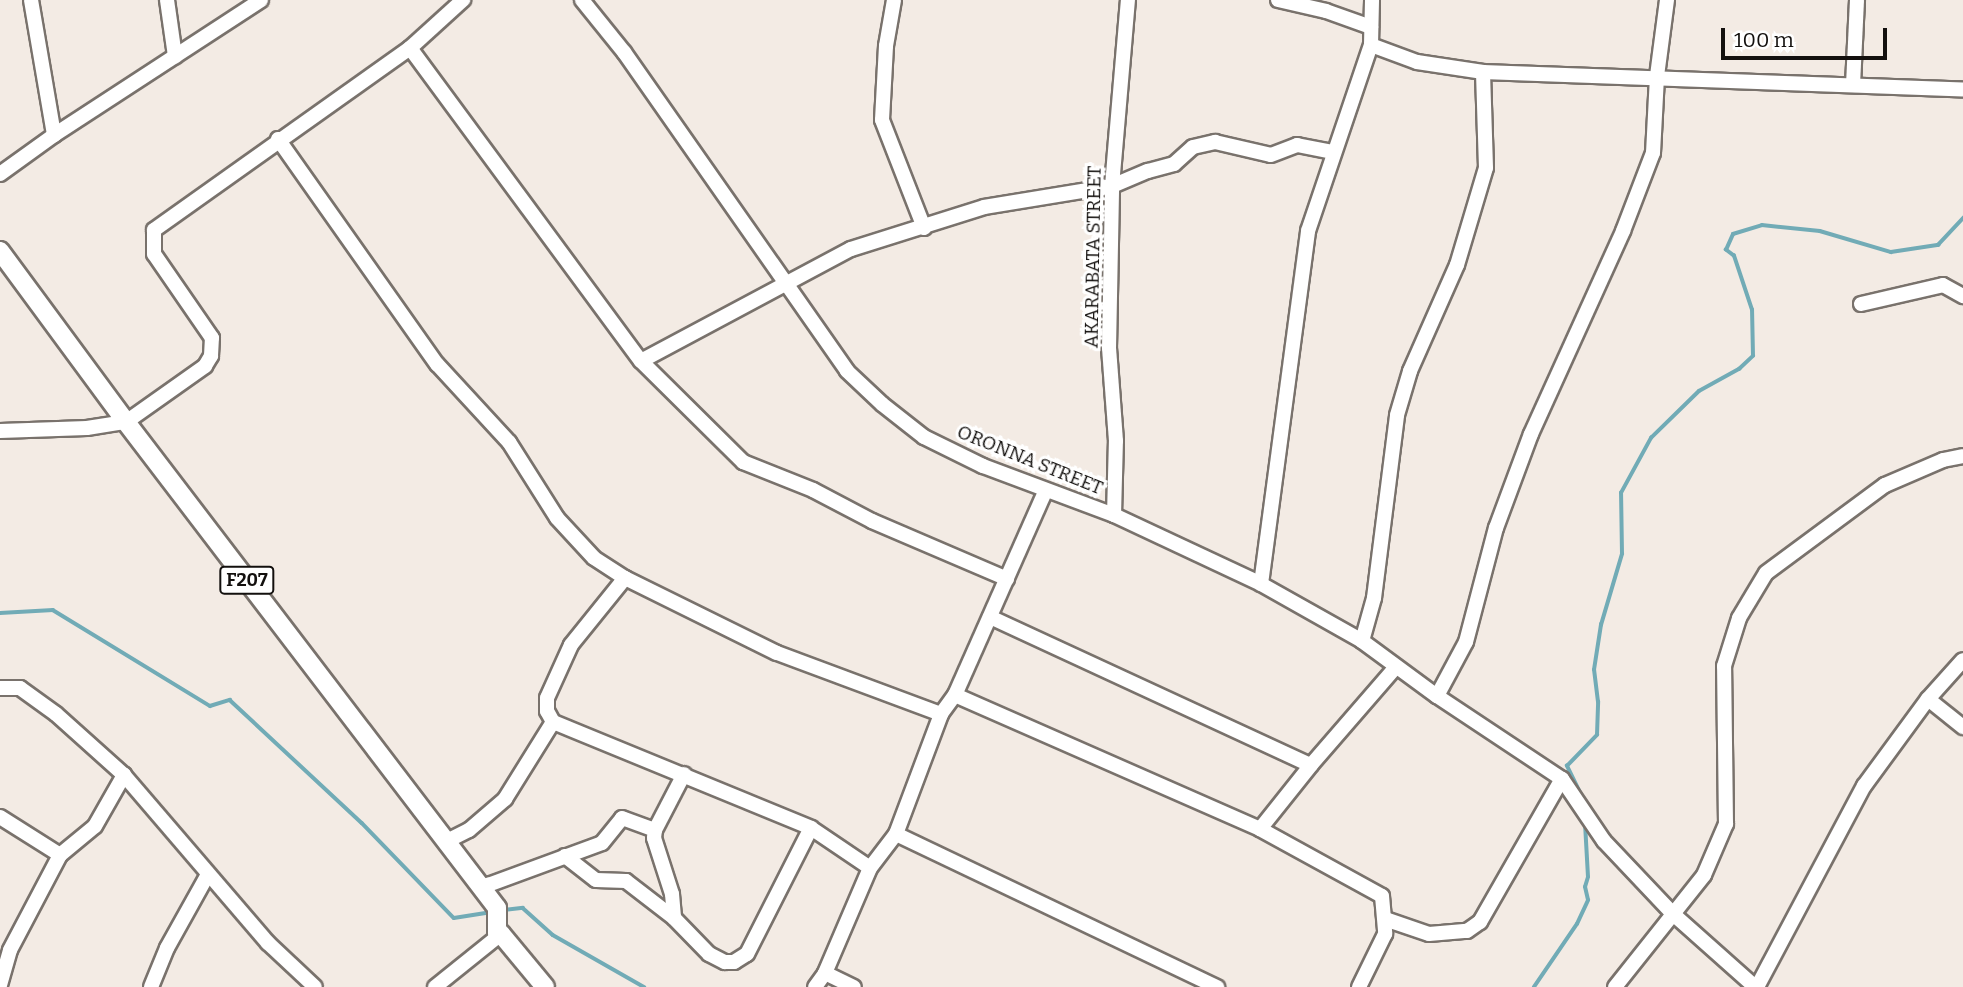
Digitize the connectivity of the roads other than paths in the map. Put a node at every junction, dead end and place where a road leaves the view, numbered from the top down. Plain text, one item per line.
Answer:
1 (32, 0) edge
2 (167, 0) edge
3 (261, 0) edge
4 (463, 0) edge
5 (582, 0) edge
6 (894, 0) edge
7 (1128, 0) edge
8 (1278, 0) edge
9 (1372, 0) edge
10 (1667, 0) edge
11 (1857, 0) edge
12 (1371, 27) junction
13 (1371, 45) junction
14 (410, 48) junction
15 (175, 56) junction
16 (1483, 72) junction
17 (1657, 76) junction
18 (1853, 85) junction
19 (1963, 90) edge
20 (54, 135) junction
21 (278, 139) junction
22 (1333, 152) junction
23 (0, 174) edge
24 (1112, 186) junction
25 (924, 228) junction
26 (0, 251) edge
27 (784, 282) junction
28 (1963, 296) edge
29 (1861, 304) dead end
30 (641, 361) junction
31 (126, 422) junction
32 (0, 431) edge
33 (1963, 456) edge
34 (1046, 490) junction
35 (1114, 515) junction
36 (625, 578) junction
37 (1007, 579) junction
38 (1261, 584) junction
39 (990, 617) junction
40 (1362, 640) junction
41 (1963, 660) edge
42 (1396, 667) junction
43 (0, 688) edge
44 (955, 695) junction
45 (1437, 696) junction
46 (1928, 699) junction
47 (941, 714) junction
48 (553, 722) junction
49 (1963, 727) edge
50 (1311, 765) junction
51 (684, 774) junction
52 (124, 775) junction
53 (1563, 780) junction
54 (0, 817) edge
55 (811, 828) junction
56 (1260, 829) junction
57 (655, 830) junction
58 (896, 834) junction
59 (447, 841) junction
60 (60, 855) junction
61 (565, 856) junction
62 (870, 868) junction
63 (208, 876) junction
64 (485, 892) junction
65 (1672, 913) junction
66 (674, 918) junction
67 (1385, 919) junction
68 (499, 933) junction
69 (5, 948) edge
70 (825, 973) junction
71 (0, 985) edge
72 (539, 985) edge
73 (151, 987) edge
74 (315, 987) edge
75 (435, 987) edge
76 (815, 987) edge
77 (854, 987) edge
78 (1217, 987) edge
79 (1359, 987) edge
80 (1615, 987) edge
81 (1756, 987) edge

1 - 20 street
2 - 15 street
3 - 15 street
4 - 14 street
5 - 27 street, ORONNA STREET
6 - 25 street
7 - 24 street, AKARABATA STREET
8 - 12 street
9 - 12 street
10 - 17 street
11 - 18 street
12 - 13 street
13 - 16 street
13 - 22 street
14 - 21 street
14 - 30 street
15 - 20 street
16 - 17 street
16 - 40 street
17 - 18 street
17 - 45 street
18 - 19 street
20 - 23 street
21 - 31 street
21 - 36 street
22 - 24 street
22 - 38 street
24 - 25 street
24 - 35 street, AKARABATA STREET
25 - 27 street
26 - 31 main road, F207
27 - 30 street
27 - 34 street, ORONNA STREET
28 - 29 street
30 - 37 street
31 - 32 street
31 - 59 main road, F207
33 - 65 street
34 - 35 street, ORONNA STREET
34 - 37 street
35 - 38 street, ORONNA STREET
36 - 47 street
36 - 48 street
37 - 39 street
38 - 40 street, ORONNA STREET
39 - 44 street
39 - 50 street
40 - 42 street, ORONNA STREET
41 - 46 street
42 - 45 street, ORONNA STREET
42 - 50 street
43 - 52 street
44 - 47 street
44 - 56 street
45 - 53 street, ORONNA STREET
46 - 49 street
46 - 81 street
47 - 58 street
48 - 51 street
48 - 59 street
50 - 56 street
51 - 55 street
51 - 57 street
52 - 60 street
52 - 63 street
53 - 65 street
53 - 67 street
54 - 60 street
55 - 62 street
55 - 66 street
56 - 67 street
57 - 61 street
57 - 66 street
58 - 62 street
58 - 78 street
59 - 64 main road, F207
60 - 69 street
61 - 64 street
61 - 66 street
62 - 70 street
63 - 73 street
63 - 74 street
64 - 68 main road, F207
65 - 80 street
65 - 81 street
67 - 79 street
68 - 72 main road
68 - 75 street
69 - 71 street
70 - 76 street
70 - 77 street

